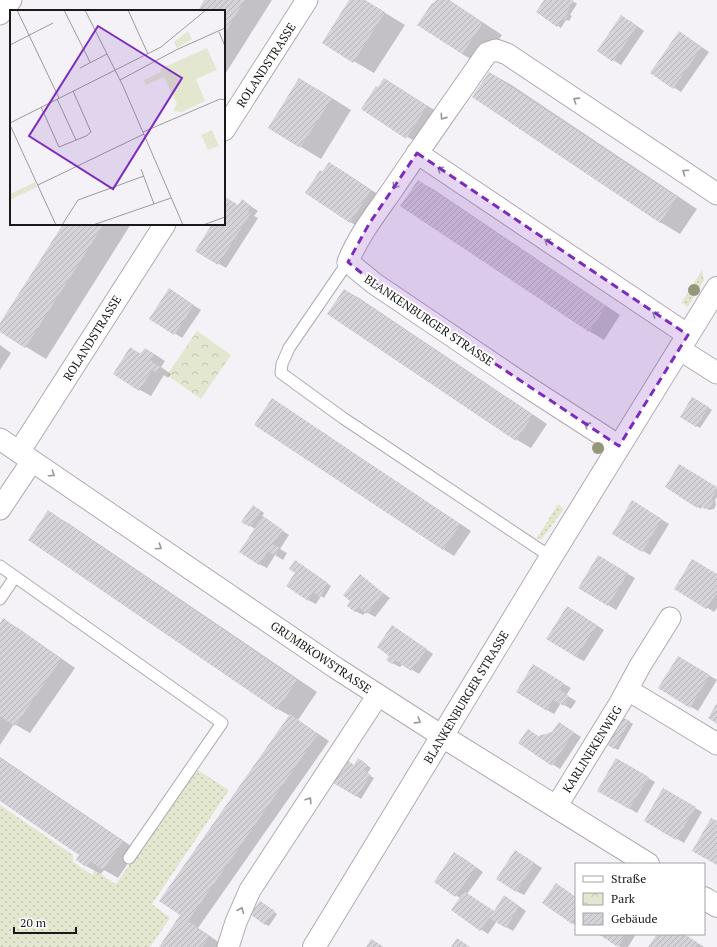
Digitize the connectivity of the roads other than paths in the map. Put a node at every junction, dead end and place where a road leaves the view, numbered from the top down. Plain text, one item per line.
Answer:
1 (11, 0) edge
2 (307, 0) edge
3 (0, 14) edge
4 (225, 128) edge
5 (417, 153) junction
6 (717, 194) edge
7 (163, 225) edge
8 (348, 262) junction
9 (717, 288) edge
10 (684, 342) junction
11 (717, 373) edge
12 (0, 439) edge
13 (619, 446) junction
14 (26, 457) junction
15 (0, 509) edge
16 (551, 557) junction
17 (0, 566) edge
18 (15, 577) junction
19 (0, 599) edge
20 (670, 618) dead end
21 (628, 690) junction
22 (378, 695) junction
23 (442, 736) junction
24 (717, 744) edge
25 (556, 807) junction
26 (129, 858) dead end
27 (646, 863) edge
28 (705, 899) edge
29 (717, 906) edge
30 (228, 947) edge
31 (314, 947) edge

1 - 3 street
2 - 4 street, ROLANDSTRASSE
6 -> 5 street
5 -> 8 street
10 -> 5 street
7 - 14 street, ROLANDSTRASSE
13 -> 8 street, BLANKENBURGER STRASSE
8 - 16 lane
9 - 10 main road, BLANKENBURGER STRASSE
10 - 11 street
10 - 13 main road, BLANKENBURGER STRASSE
12 - 14 street, GRUMBKOWSTRASSE
13 - 16 main road, BLANKENBURGER STRASSE
14 - 15 street, ROLANDSTRASSE
14 -> 22 street, GRUMBKOWSTRASSE
16 - 23 main road, BLANKENBURGER STRASSE
17 - 18 lane
18 - 19 lane
18 - 26 lane
20 - 21 street, KARLINEKENWEG
21 - 24 street
21 - 25 street, KARLINEKENWEG
22 -> 23 street, GRUMBKOWSTRASSE
30 -> 22 street
23 - 25 main road, GRUMBKOWSTRASSE
23 - 31 main road, BLANKENBURGER STRASSE
25 - 27 main road, GRUMBKOWSTRASSE
28 - 29 main road

